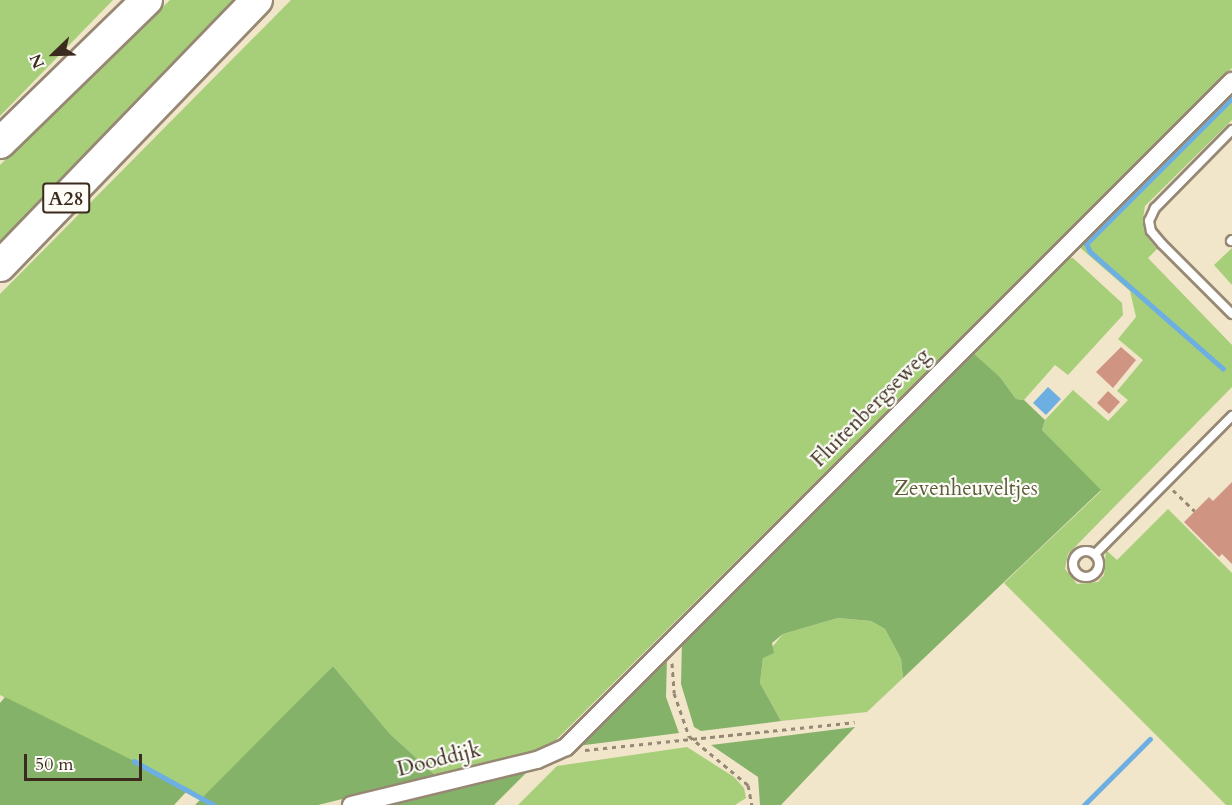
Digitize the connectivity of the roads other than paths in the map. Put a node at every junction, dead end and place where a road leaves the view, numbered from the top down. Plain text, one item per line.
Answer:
1 (147, 0) edge
2 (257, 0) edge
3 (1232, 81) edge
4 (1232, 130) edge
5 (0, 143) edge
6 (0, 266) edge
7 (1232, 314) edge
8 (1232, 416) edge
9 (1096, 553) dead end
10 (537, 759) joint
11 (351, 805) edge

1 - 5 highway
2 - 6 highway, A28
3 - 10 street, Fluitenbergseweg
4 - 7 lane
8 - 9 lane
10 - 11 street, Dooddijk

